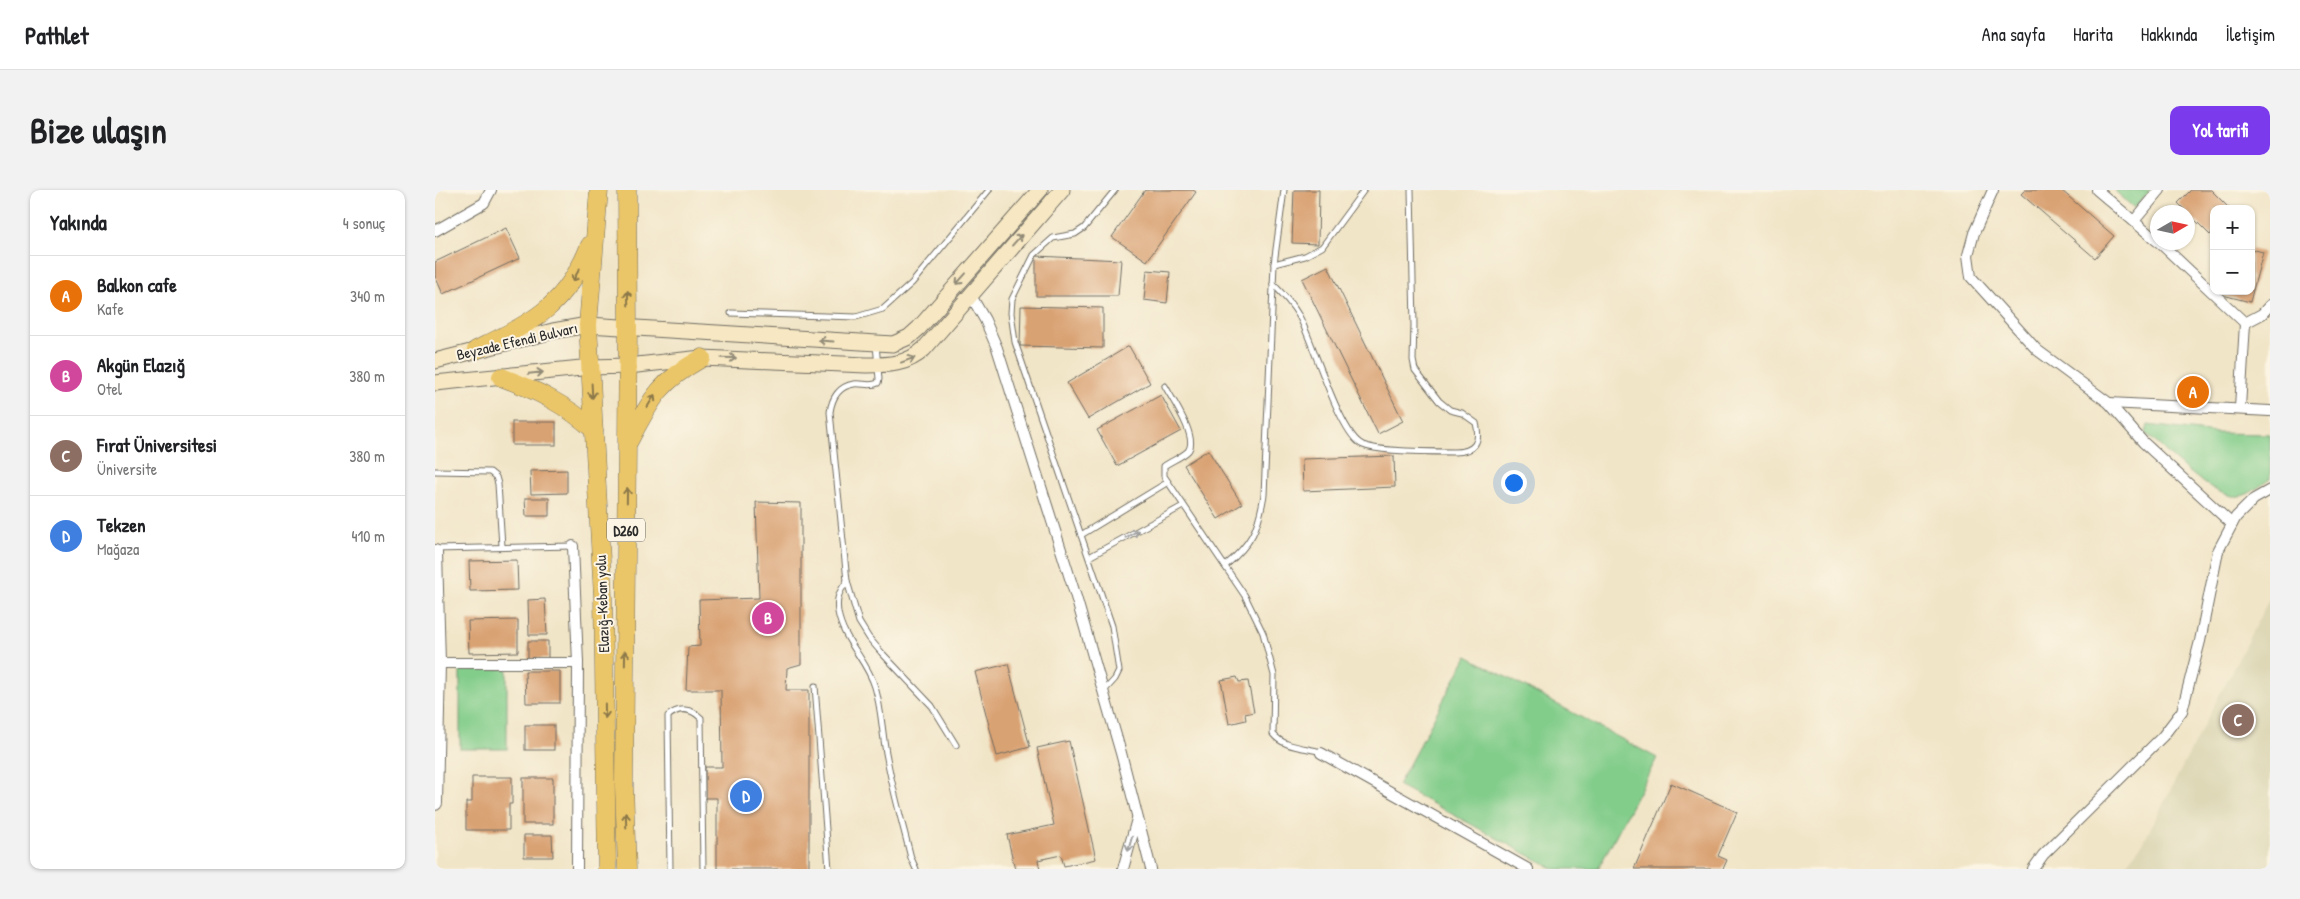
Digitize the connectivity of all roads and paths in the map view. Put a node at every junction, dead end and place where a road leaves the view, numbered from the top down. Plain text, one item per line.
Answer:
1 (491, 190) edge
2 (599, 190) edge
3 (627, 190) edge
4 (989, 190) edge
5 (1040, 190) edge
6 (1062, 190) edge
7 (1115, 190) edge
8 (1284, 190) edge
9 (1364, 190) edge
10 (1411, 190) edge
11 (1993, 190) edge
12 (2097, 190) edge
13 (2160, 190) edge
14 (2134, 221) junction
15 (435, 231) edge
16 (596, 231) junction
17 (2150, 235) edge
18 (2167, 250) edge
19 (1274, 264) junction
20 (1273, 284) junction
21 (970, 294) junction
22 (2270, 305) edge
23 (731, 313) dead end
24 (2245, 323) junction
25 (589, 325) junction
26 (628, 328) junction
27 (876, 343) junction
28 (476, 350) junction
29 (702, 358) junction
30 (435, 361) edge
31 (879, 365) junction
32 (628, 366) junction
33 (591, 367) junction
34 (501, 377) junction
35 (435, 383) edge
36 (1165, 386) dead end
37 (2109, 403) junction
38 (2240, 408) junction
39 (2270, 411) edge
40 (594, 430) junction
41 (627, 444) junction
42 (435, 471) edge
43 (1168, 482) junction
44 (2270, 490) edge
45 (1183, 506) junction
46 (2232, 524) junction
47 (1081, 535) junction
48 (502, 546) junction
49 (573, 546) joint
50 (435, 548) edge
51 (435, 552) edge
52 (1089, 557) junction
53 (1225, 566) junction
54 (847, 581) junction
55 (435, 584) edge
56 (438, 663) junction
57 (578, 663) junction
58 (815, 686) dead end
59 (1103, 691) junction
60 (436, 698) edge
61 (956, 745) dead end
62 (1321, 752) joint
63 (435, 803) edge
64 (1137, 818) junction
65 (577, 869) edge
66 (607, 869) edge
67 (627, 869) edge
68 (670, 869) edge
69 (703, 869) edge
70 (829, 869) edge
71 (916, 869) edge
72 (1123, 869) edge
73 (1151, 869) edge
74 (1528, 869) edge
75 (2033, 869) edge

1 - 15 street
2 - 16 highway, Elazığ-Keban yolu / D260
26 -> 3 highway, Elazığ-Keban yolu / D260
4 - 23 lane
5 -> 27 main road, Beyzade Efendi Bulvarı
21 -> 6 main road, Beyzade Efendi Bulvarı
7 - 47 lane
8 - 19 lane
9 - 19 lane
10 - 20 lane
11 - 37 street
12 - 14 street
13 - 14 street
14 - 17 street
16 - 25 highway, Elazığ-Keban yolu / D260
16 -> 28 highway
18 - 24 street
19 - 20 lane
20 - 53 lane
31 -> 21 main road, Beyzade Efendi Bulvarı
21 - 59 street
22 - 24 street
24 - 38 street
25 - 26 main road, Beyzade Efendi Bulvarı
25 - 28 main road, Beyzade Efendi Bulvarı
25 - 33 highway, Elazığ-Keban yolu / D260
27 -> 26 main road, Beyzade Efendi Bulvarı
26 - 32 highway, Elazığ-Keban yolu / D260
27 - 31 lane
28 - 30 main road, Beyzade Efendi Bulvarı
29 -> 31 main road, Beyzade Efendi Bulvarı
29 - 32 main road, Beyzade Efendi Bulvarı
41 -> 29 highway
31 - 54 lane
32 - 33 main road, Beyzade Efendi Bulvarı
32 - 41 highway, Elazığ-Keban yolu / D260
34 -> 33 main road, Beyzade Efendi Bulvarı
33 -> 40 highway, Elazığ-Keban yolu / D260
34 - 35 main road, Beyzade Efendi Bulvarı
34 - 40 highway
36 - 43 lane
37 - 38 street
37 - 46 street
38 - 39 street
40 -> 66 highway, Elazığ-Keban yolu / D260
67 -> 41 highway, Elazığ-Keban yolu / D260
42 - 48 lane
43 - 45 lane
43 - 47 lane
44 - 46 street
52 -> 45 lane
45 - 53 lane
46 - 75 street
47 - 52 lane
48 - 49 lane
48 - 50 lane
49 - 57 street
51 - 55 street
52 - 59 lane
53 - 62 lane
54 - 61 lane
54 - 71 lane
55 - 56 street
56 - 57 street
56 - 60 street
57 - 65 street
58 - 70 lane
59 - 64 street
60 - 63 street
62 - 74 street
64 -> 72 street
64 - 73 street
68 - 69 lane

